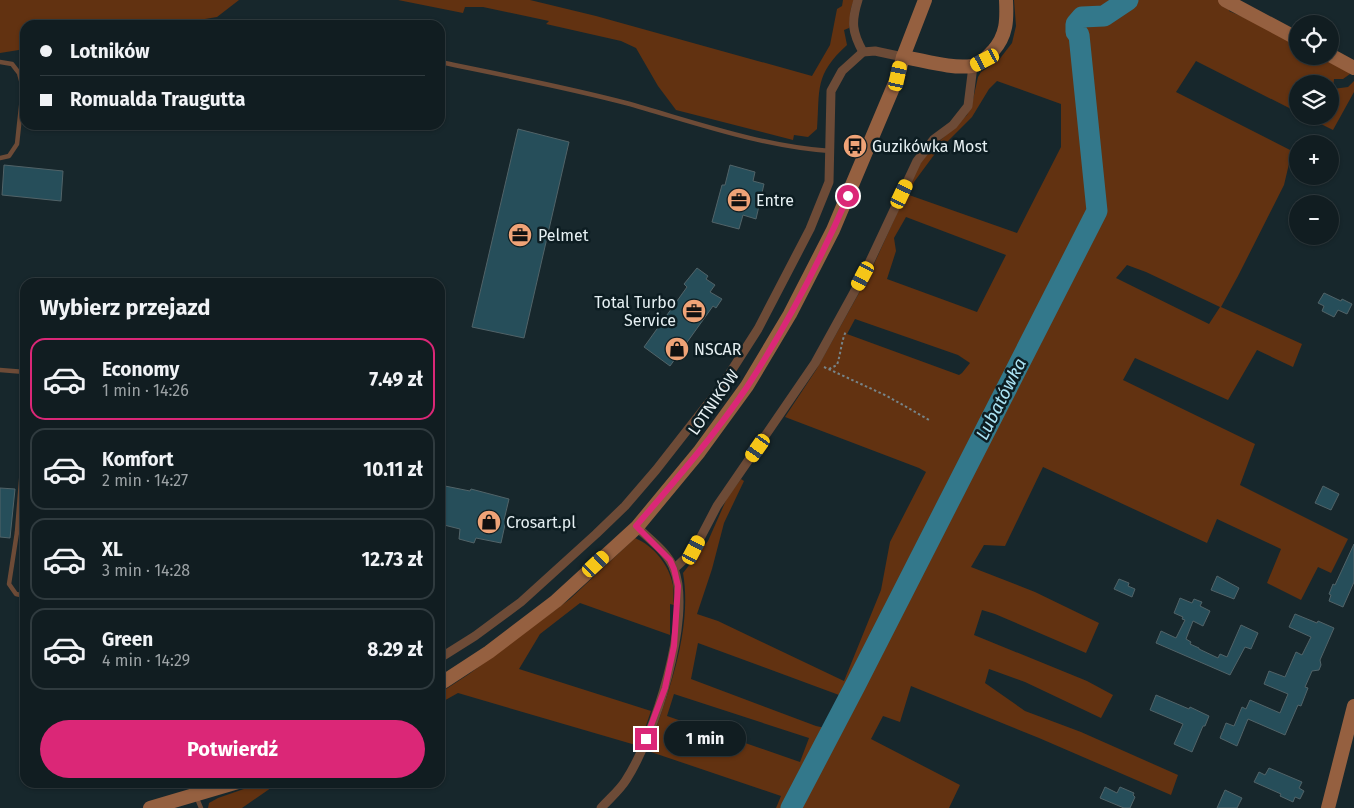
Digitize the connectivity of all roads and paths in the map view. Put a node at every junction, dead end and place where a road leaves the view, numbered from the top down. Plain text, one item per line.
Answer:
1 (858, 0) edge
2 (925, 0) edge
3 (1006, 0) edge
4 (1225, 0) edge
5 (1289, 34) edge
6 (863, 52) junction
7 (902, 57) junction
8 (1339, 60) edge
9 (0, 62) edge
10 (445, 63) edge
11 (973, 66) junction
12 (1354, 68) edge
13 (20, 77) edge
14 (20, 116) edge
15 (830, 151) junction
16 (0, 158) edge
17 (815, 363) junction
18 (0, 370) edge
19 (20, 372) edge
20 (931, 421) dead end
21 (20, 494) edge
22 (636, 526) junction
23 (17, 532) junction
24 (20, 532) edge
25 (674, 569) junction
26 (20, 595) edge
27 (445, 655) edge
28 (445, 681) edge
29 (1354, 706) edge
30 (218, 788) edge
31 (195, 795) junction
32 (150, 808) edge
33 (201, 808) edge
34 (601, 808) edge
35 (1328, 808) edge

1 - 6 street
2 - 7 street, LOTNIKÓW
3 - 11 street
4 - 5 street
6 - 7 street
6 - 15 street
7 - 11 street
7 - 22 street, LOTNIKÓW
8 - 12 street
9 - 13 lane
10 - 15 lane
11 - 17 street
14 - 16 lane
15 - 27 street
17 - 20 path
17 - 25 street
18 - 19 lane
21 - 23 lane
22 - 25 street
22 - 28 street, LOTNIKÓW
23 - 24 lane
23 - 26 lane
25 - 34 street
29 - 35 street
30 - 31 street
31 - 32 street
31 - 33 lane

